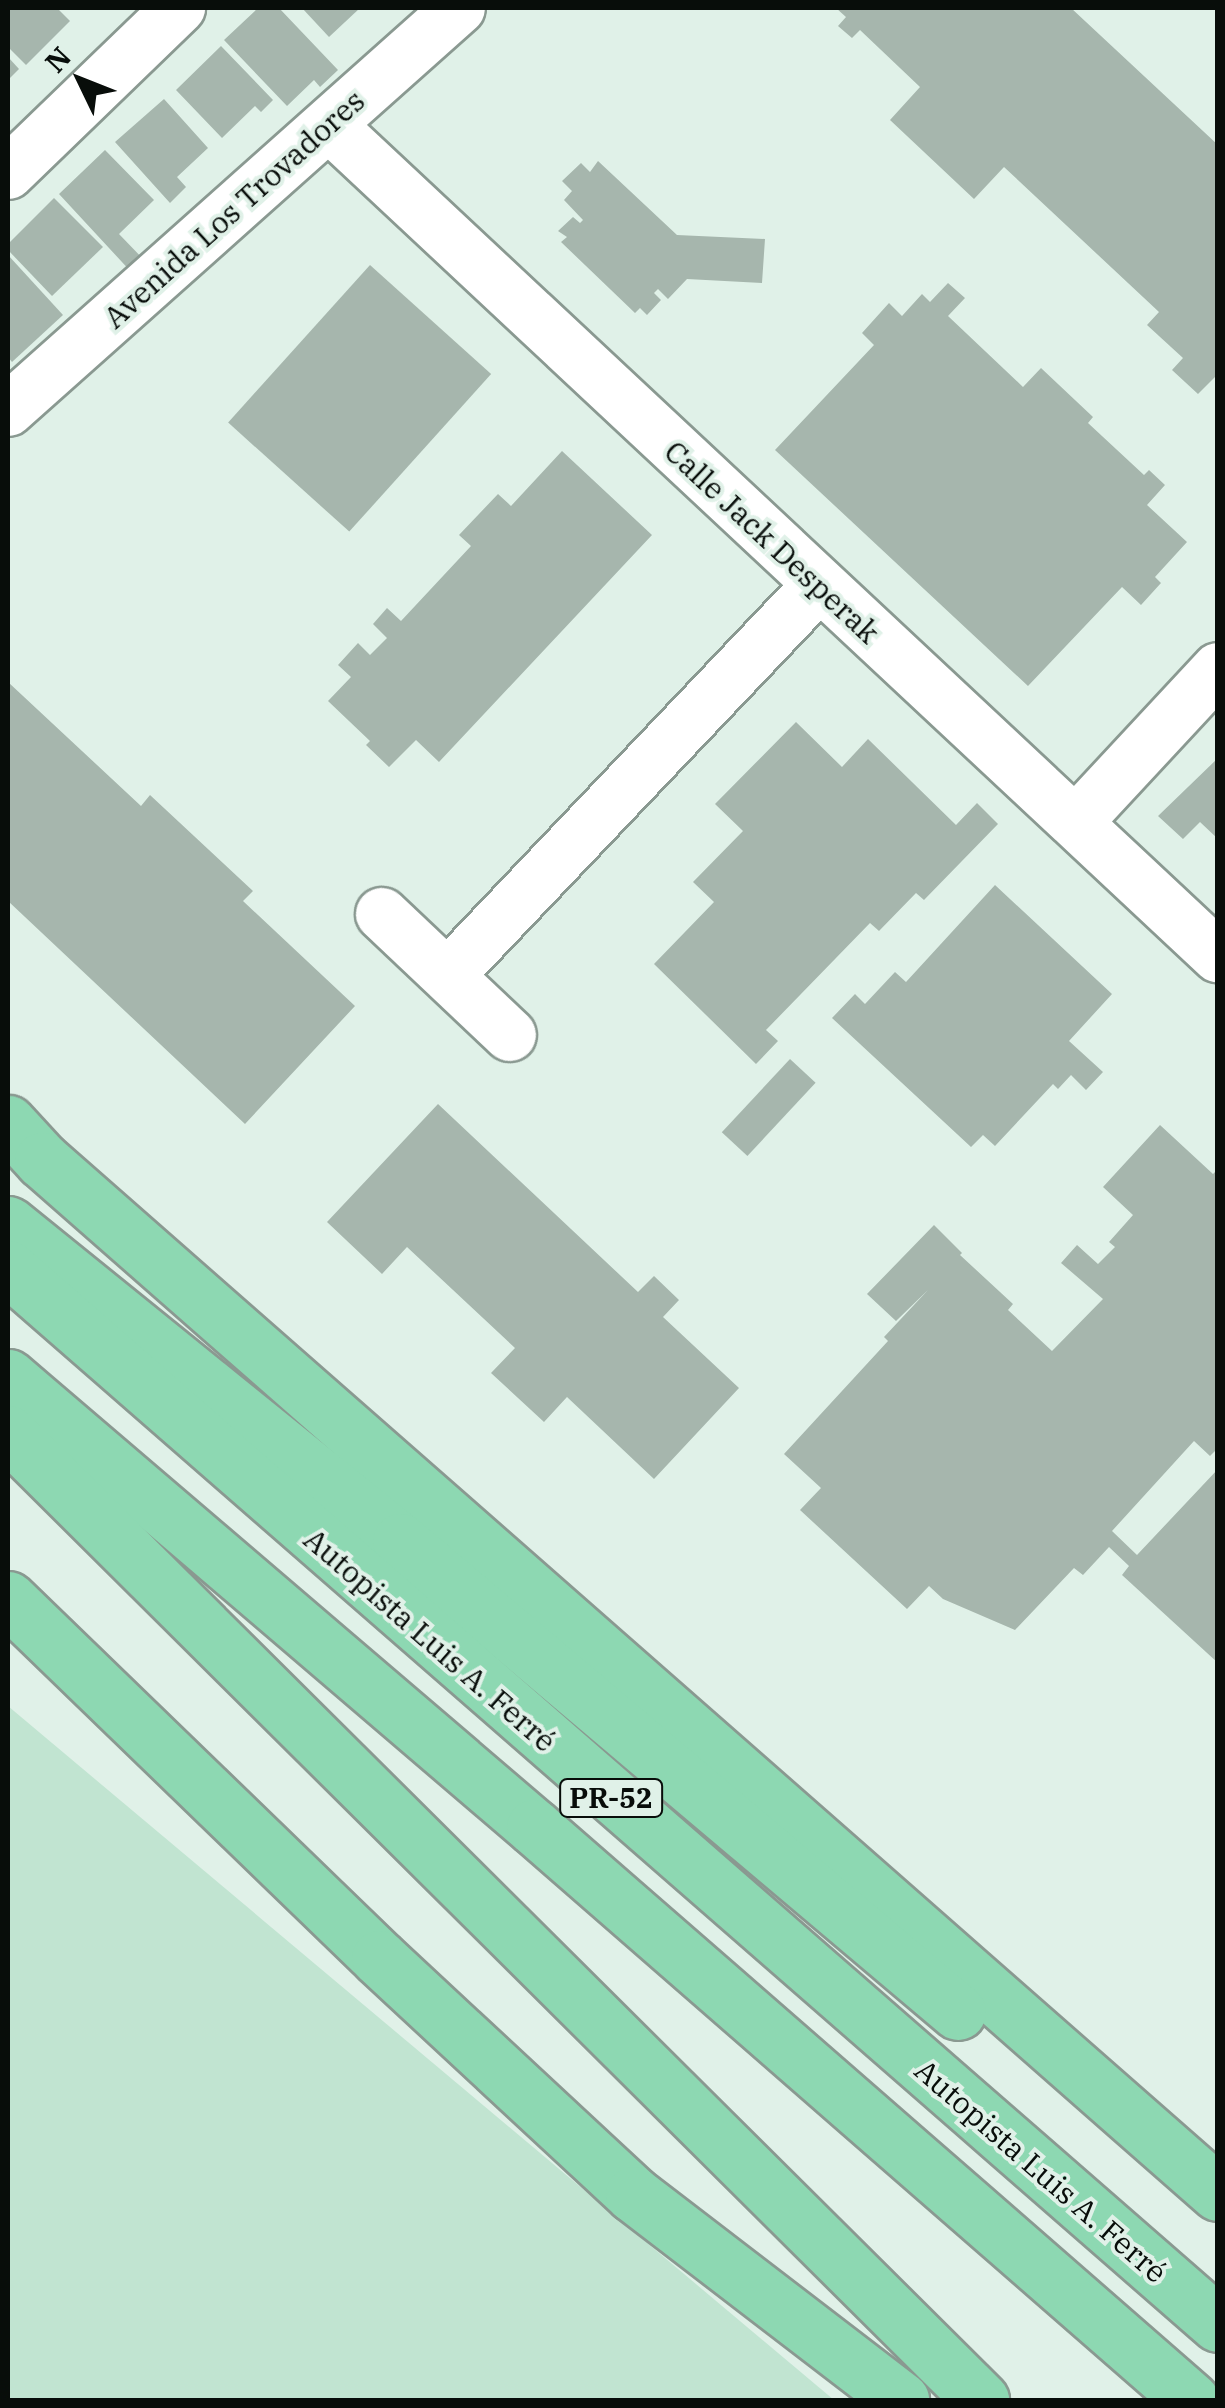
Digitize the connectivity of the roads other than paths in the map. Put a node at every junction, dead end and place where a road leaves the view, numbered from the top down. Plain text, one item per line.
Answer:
1 (459, 8) edge
2 (155, 15) edge
3 (330, 126) junction
4 (8, 173) edge
5 (8, 410) edge
6 (818, 586) junction
7 (1218, 669) edge
8 (1076, 822) junction
9 (382, 914) dead end
10 (1218, 956) edge
11 (448, 974) junction
12 (510, 1035) dead end
13 (8, 1124) edge
14 (8, 1224) edge
15 (8, 1268) edge
16 (8, 1378) edge
17 (8, 1433) edge
18 (8, 1599) edge
19 (1218, 2193) edge
20 (1218, 2228) edge
21 (1218, 2324) edge
22 (902, 2400) edge
23 (982, 2400) edge
24 (1191, 2400) edge

1 - 3 street, Avenida Los Trovadores
2 - 4 street
3 - 5 street, Avenida Los Trovadores
3 - 6 street, Calle Jack Desperak
6 - 8 street, Calle Jack Desperak
6 - 11 street
7 - 8 street
8 - 10 street, Calle Jack Desperak
9 - 11 street
11 - 12 street
13 - 19 highway
14 - 20 highway
15 - 21 highway, Autopista Luis A. Ferré / PR-52
16 - 24 highway, PR-52
17 - 23 highway
18 - 22 highway

